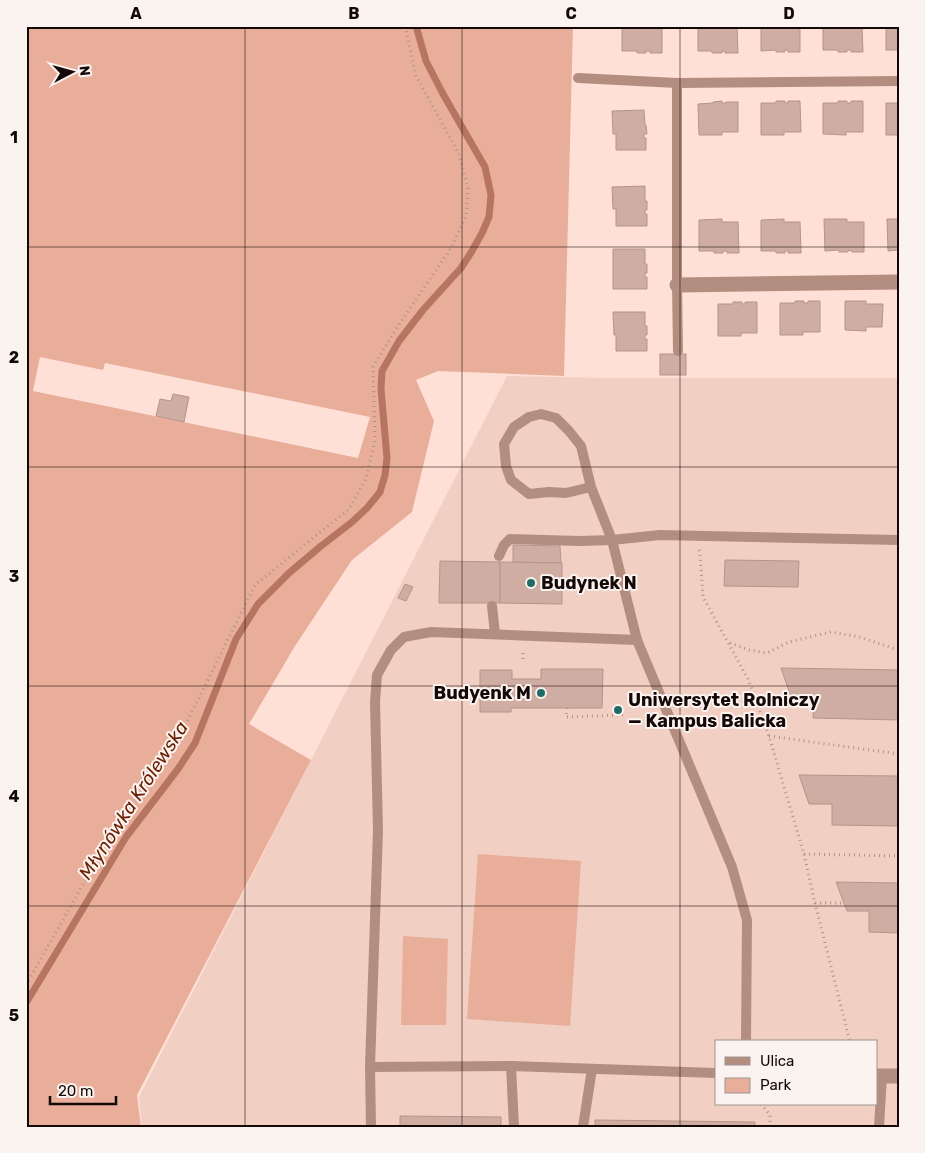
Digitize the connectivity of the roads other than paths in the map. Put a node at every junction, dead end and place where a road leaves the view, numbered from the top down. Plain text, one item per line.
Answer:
1 (578, 78) dead end
2 (899, 81) edge
3 (677, 82) junction
4 (899, 282) edge
5 (677, 284) junction
6 (678, 351) dead end
7 (591, 487) junction
8 (612, 540) junction
9 (899, 540) edge
10 (499, 556) dead end
11 (492, 606) dead end
12 (495, 634) junction
13 (637, 640) junction
14 (746, 1040) edge
15 (511, 1066) junction
16 (370, 1067) junction
17 (592, 1069) junction
18 (715, 1073) edge
19 (879, 1076) edge
20 (899, 1076) edge
21 (371, 1127) edge
22 (514, 1127) edge
23 (582, 1127) edge
24 (879, 1127) edge

1 - 3 lane
2 - 3 lane
3 - 5 lane
4 - 5 street
5 - 6 lane
7 - 7 lane
7 - 8 lane
8 - 9 lane
8 - 10 lane
8 - 13 lane
11 - 12 lane
12 - 13 lane
12 - 16 lane
13 - 14 lane
15 - 16 lane
15 - 17 lane
15 - 22 lane
16 - 21 lane
17 - 18 lane
17 - 23 lane
19 - 20 street
19 - 24 lane

